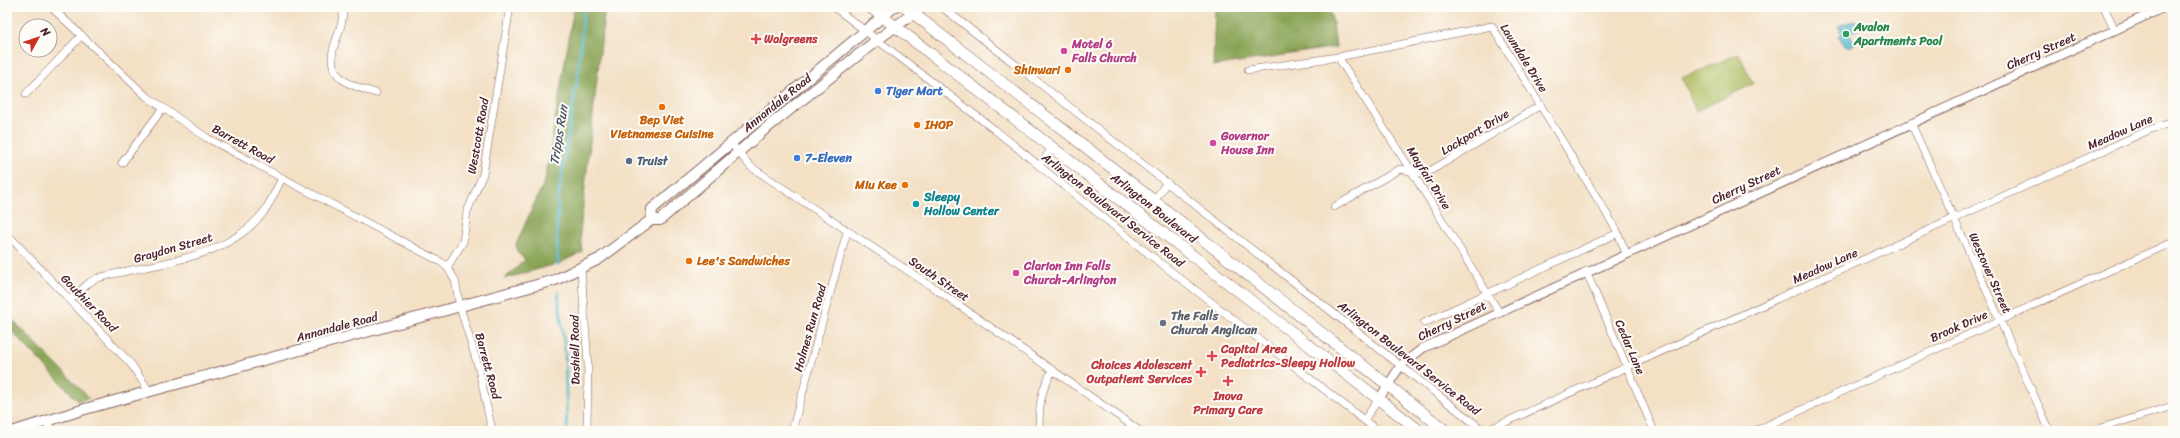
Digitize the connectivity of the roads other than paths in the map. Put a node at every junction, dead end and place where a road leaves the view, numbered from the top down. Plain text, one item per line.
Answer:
1 (51, 7) edge
2 (343, 7) edge
3 (510, 7) edge
4 (834, 7) edge
5 (870, 7) edge
6 (894, 7) edge
7 (942, 7) edge
8 (2104, 7) edge
9 (2166, 7) edge
10 (913, 9) edge
11 (883, 16) junction
12 (896, 26) junction
13 (2115, 30) junction
14 (864, 31) junction
15 (82, 35) junction
16 (877, 40) junction
17 (1338, 57) junction
18 (1248, 70) dead end
19 (376, 93) dead end
20 (26, 94) dead end
21 (1541, 105) junction
22 (163, 108) junction
23 (2173, 122) edge
24 (1911, 124) junction
25 (730, 142) junction
26 (1053, 146) junction
27 (738, 152) junction
28 (122, 163) dead end
29 (1039, 166) junction
30 (1412, 172) junction
31 (282, 178) junction
32 (1167, 182) junction
33 (1154, 200) junction
34 (1334, 207) dead end
35 (1954, 219) junction
36 (651, 220) junction
37 (847, 232) junction
38 (1618, 233) junction
39 (7, 234) edge
40 (2173, 242) edge
41 (1626, 253) junction
42 (447, 267) junction
43 (581, 269) junction
44 (1586, 271) junction
45 (1488, 294) junction
46 (70, 300) junction
47 (460, 307) junction
48 (1499, 312) junction
49 (2000, 320) junction
50 (1424, 323) dead end
51 (1401, 365) junction
52 (1627, 368) junction
53 (1053, 370) junction
54 (1387, 385) junction
55 (149, 391) junction
56 (1379, 399) junction
57 (2173, 406) edge
58 (47, 420) junction
59 (1364, 420) junction
60 (15, 431) edge
61 (51, 431) edge
62 (492, 431) edge
63 (587, 431) edge
64 (792, 431) edge
65 (1039, 431) edge
66 (1140, 431) edge
67 (1378, 431) edge
68 (1420, 431) edge
69 (1446, 431) edge
70 (1485, 431) edge
71 (1654, 431) edge
72 (1755, 431) edge
73 (2050, 431) edge
74 (2091, 431) edge

1 - 15 street, Barrett Road
2 - 19 street
3 - 42 street, Westcott Road
4 - 14 street, Arlington Boulevard Service Road
5 - 11 highway, Arlington Boulevard
6 - 11 main road, Annandale Road
7 - 32 street, Arlington Boulevard Service Road
8 - 13 street
9 - 13 street, Cherry Street
10 - 12 main road, Annandale Road
10 - 33 highway, Arlington Boulevard
11 - 12 highway, Arlington Boulevard
11 - 14 main road, Annandale Road
12 - 16 main road, Annandale Road
12 - 26 highway, Arlington Boulevard
13 - 24 street, Cherry Street
14 - 16 street, Arlington Boulevard Service Road
14 - 25 main road, Annandale Road
15 - 20 street
15 - 22 street, Barrett Road
16 - 27 main road, Annandale Road
16 - 29 street, Arlington Boulevard Service Road
17 - 18 street, Lawndale Drive
17 - 21 street, Lawndale Drive
17 - 30 street, Mayfair Drive
21 - 30 street, Lockport Drive
21 - 38 street, Lawndale Drive
22 - 28 street
22 - 31 street, Barrett Road
23 - 35 street, Meadow Lane
24 - 35 street, Westover Street
24 - 41 street, Cherry Street
25 - 27 street, South Street
25 - 36 main road, Annandale Road
26 - 29 street
26 - 56 highway, Arlington Boulevard
27 - 36 main road, Annandale Road
27 - 37 street, South Street
29 - 59 street, Arlington Boulevard Service Road
30 - 34 street, Lockport Drive
30 - 45 street, Mayfair Drive
31 - 42 street, Barrett Road
31 - 46 street, Graydon Street
32 - 33 street
32 - 51 street, Arlington Boulevard Service Road
33 - 54 highway, Arlington Boulevard
35 - 49 street, Westover Street
35 - 52 street, Meadow Lane
36 - 43 main road, Annandale Road
37 - 53 street, South Street
37 - 64 street, Holmes Run Road
38 - 41 street, Lawndale Drive
38 - 45 street, Cherry Street
39 - 46 street, Gouthier Road
40 - 49 street, Brook Drive
41 - 44 street, Cherry Street
42 - 47 street
43 - 47 main road, Annandale Road
43 - 63 street, Dashiell Road
44 - 48 street, Cherry Street
44 - 52 street, Cedar Lane
45 - 48 street, Mayfair Drive
45 - 50 street, Cherry Street
46 - 55 street, Gouthier Road
47 - 55 main road, Annandale Road
47 - 62 street, Barrett Road
48 - 51 street, Cherry Street
49 - 72 street, Brook Drive
49 - 73 street, Westover Street
51 - 54 street, Cherry Street
51 - 70 street, Arlington Boulevard Service Road
52 - 70 street, Meadow Lane
52 - 71 street, Cedar Lane
53 - 65 street
53 - 66 street, South Street
54 - 56 street, Cherry Street
54 - 69 highway, Arlington Boulevard
55 - 58 main road, Annandale Road
56 - 59 street, Cherry Street
56 - 68 highway, Arlington Boulevard
57 - 74 street
58 - 60 main road, Annandale Road
58 - 61 street
59 - 67 street, Arlington Boulevard Service Road

